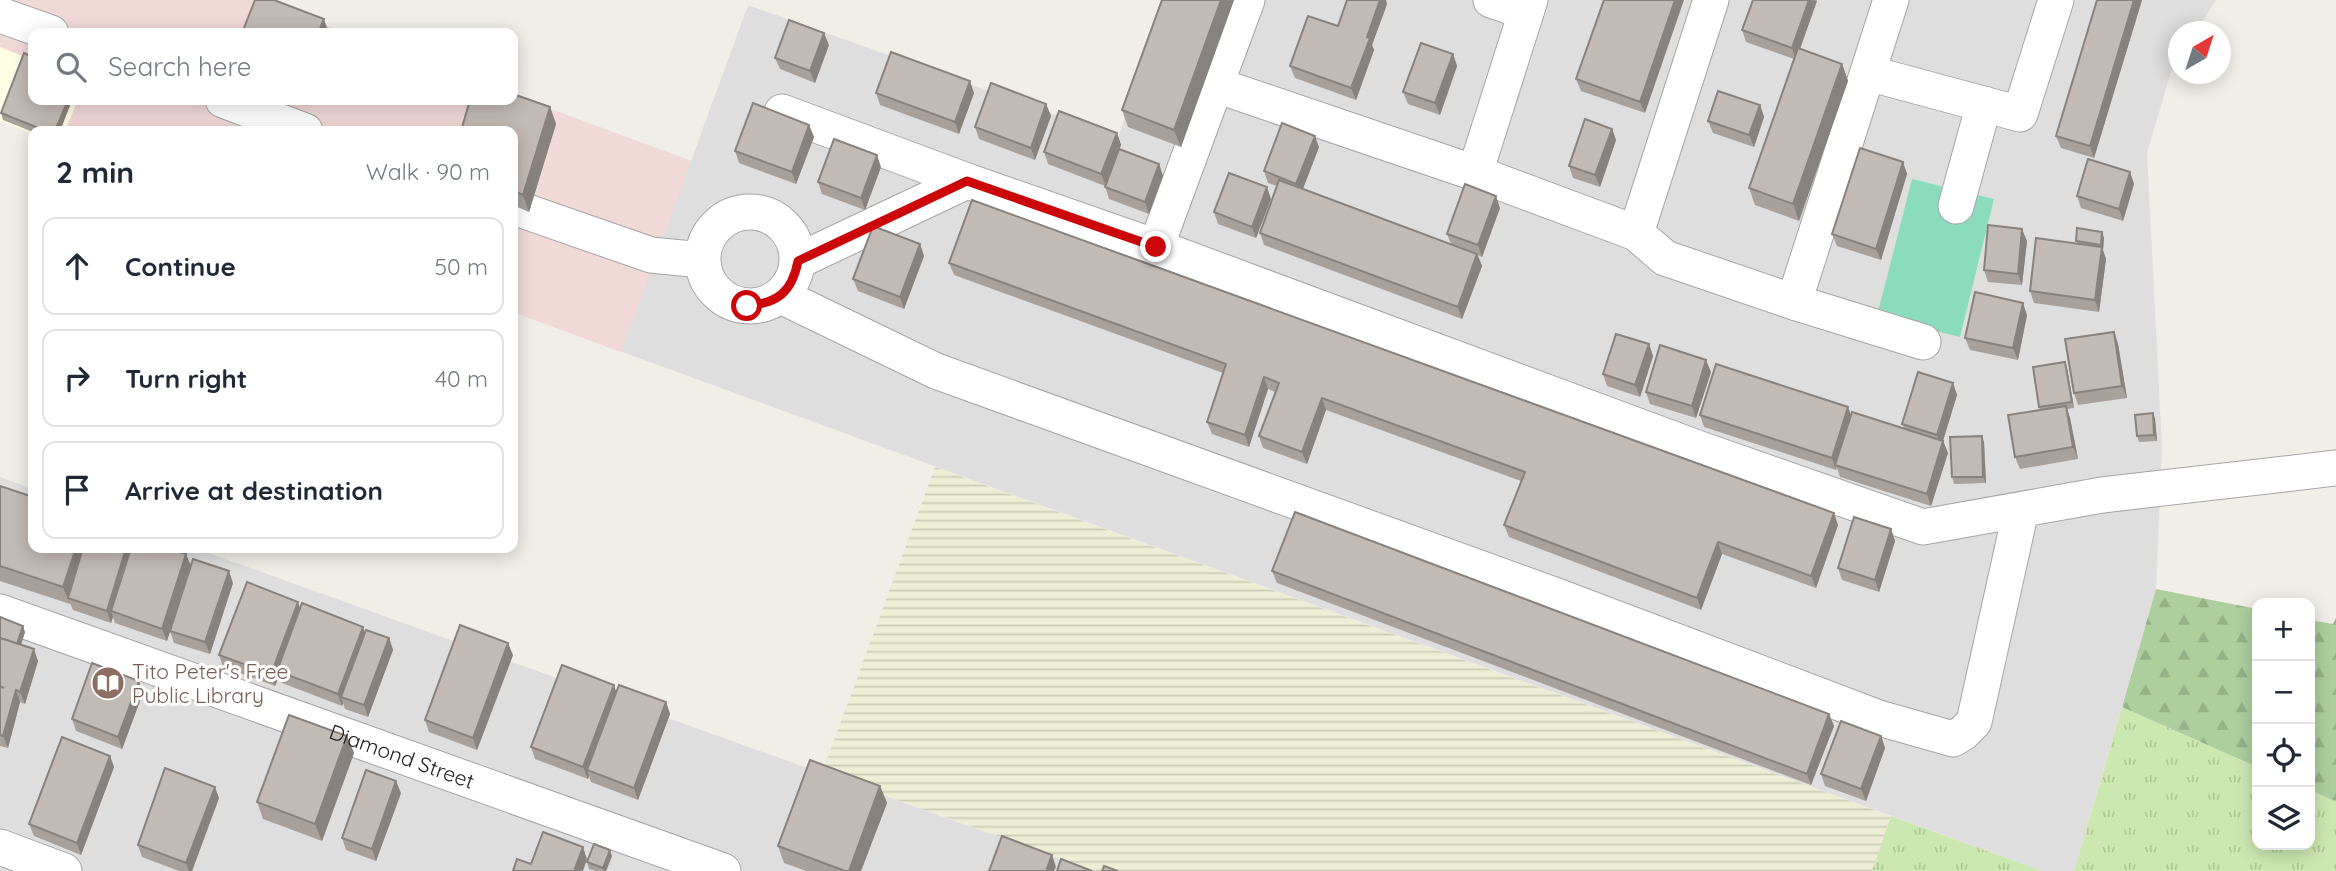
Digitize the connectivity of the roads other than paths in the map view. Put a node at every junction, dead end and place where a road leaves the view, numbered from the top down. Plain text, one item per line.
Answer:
1 (1247, 0) edge
2 (1490, 0) edge
3 (1711, 0) edge
4 (1891, 0) edge
5 (2056, 0) edge
6 (1528, 6) edge
7 (0, 15) edge
8 (37, 28) edge
9 (1868, 73) junction
10 (1216, 85) junction
11 (1984, 104) junction
12 (236, 105) edge
13 (782, 112) edge
14 (292, 126) edge
15 (1475, 173) junction
16 (967, 181) junction
17 (1956, 206) dead end
18 (518, 208) edge
19 (1636, 233) junction
20 (1156, 247) junction
21 (702, 260) junction
22 (798, 261) junction
23 (781, 296) junction
24 (1794, 302) junction
25 (1923, 342) dead end
26 (2336, 468) edge
27 (2021, 510) junction
28 (0, 612) edge
29 (0, 847) edge
30 (712, 869) edge
31 (64, 871) edge

1 - 10 street
2 - 6 street
3 - 19 street
4 - 9 street
5 - 11 street
6 - 15 street
7 - 8 street
9 - 11 street
9 - 24 street
10 - 15 street
10 - 20 street
11 - 17 street
12 - 14 street
13 - 16 street
15 - 19 street
16 - 20 street
16 - 22 street
18 - 21 street
19 - 24 street
20 - 27 street
21 - 22 street
21 - 23 street
22 - 23 street
23 - 27 street
24 - 25 street
26 - 27 street
28 - 30 street, Diamond Street
29 - 31 street

